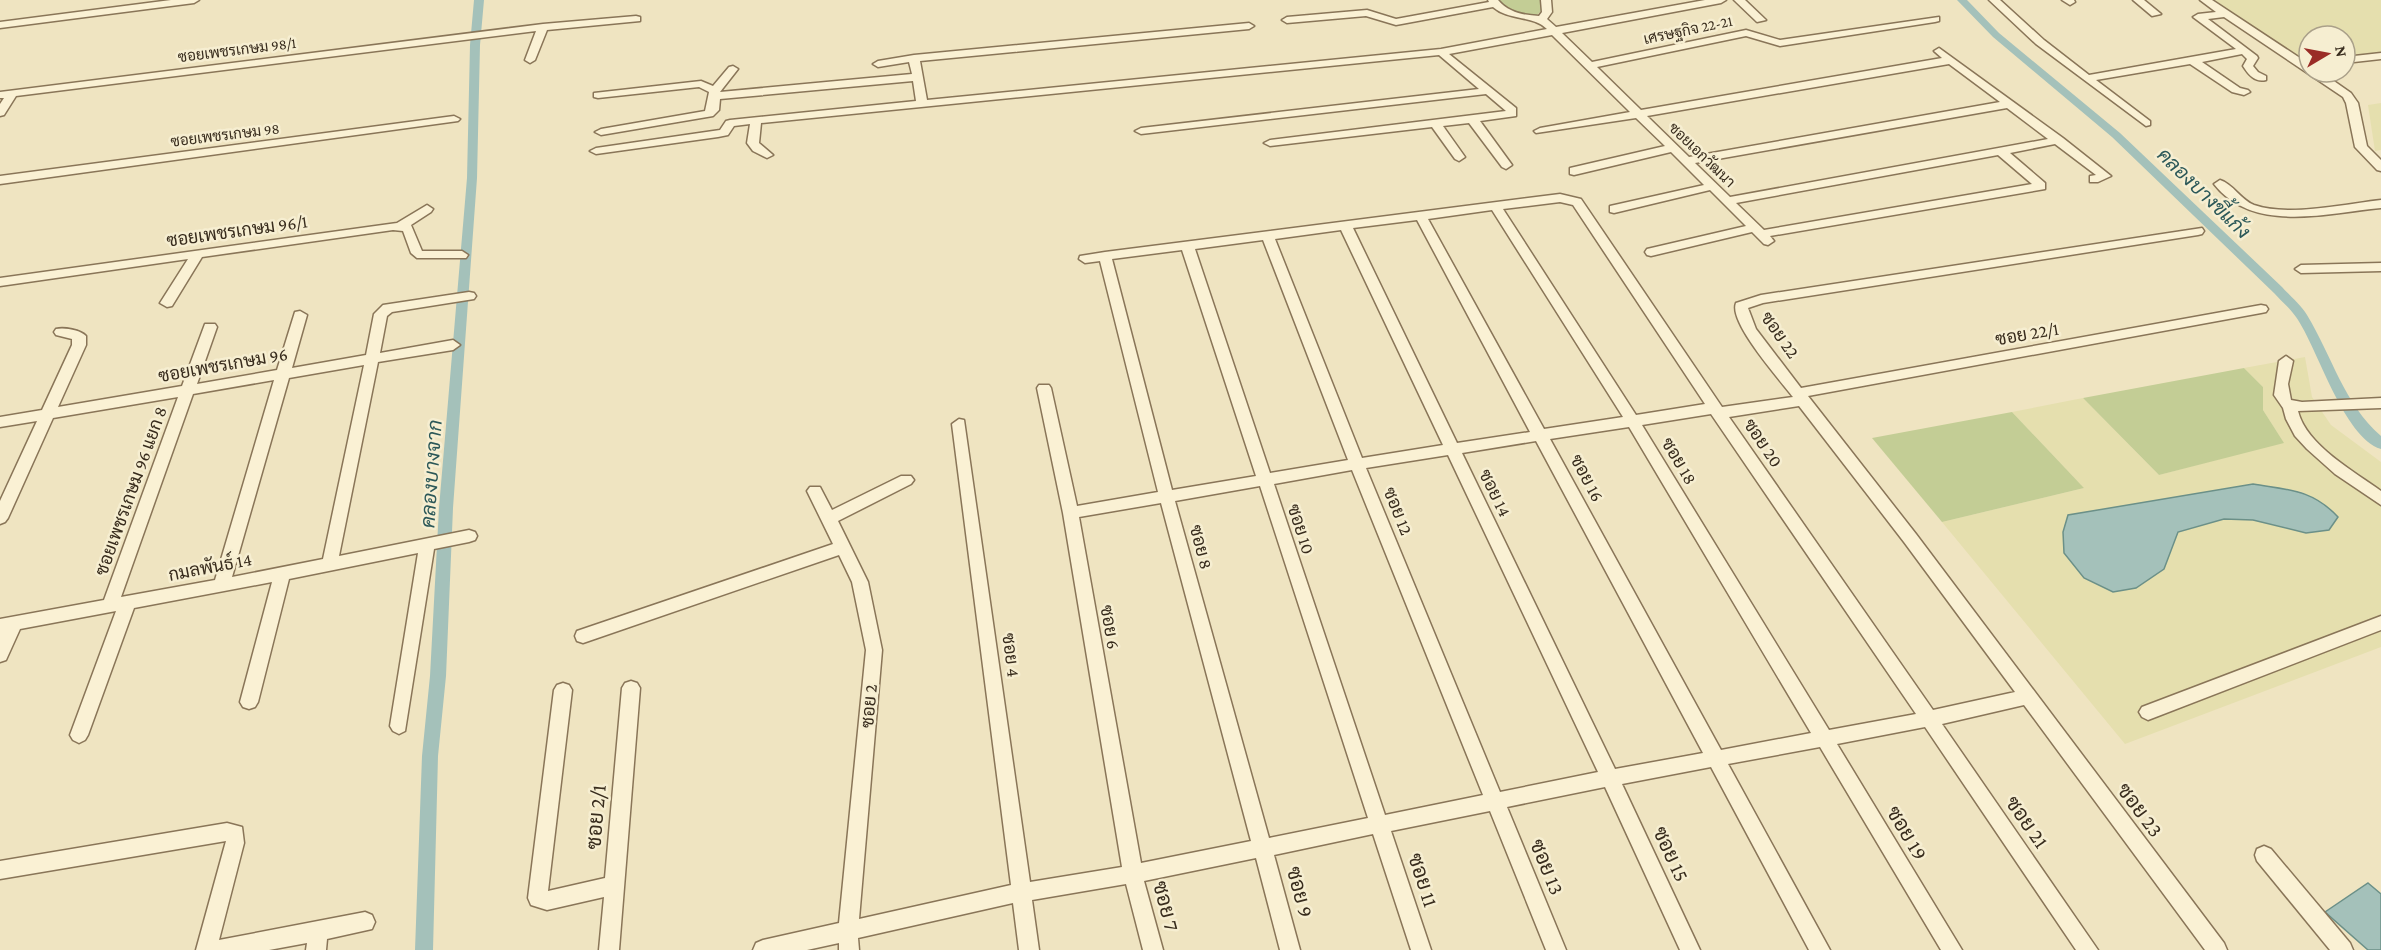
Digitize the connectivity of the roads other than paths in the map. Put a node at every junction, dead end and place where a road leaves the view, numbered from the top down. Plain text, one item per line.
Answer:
1 (194, 0) edge
2 (1546, 0) edge
3 (1721, 0) edge
4 (1738, 0) edge
5 (1994, 0) edge
6 (2138, 0) edge
7 (2205, 0) edge
8 (1702, 1) edge
9 (1494, 2) edge
10 (2156, 14) dead end
11 (2227, 14) junction
12 (636, 19) dead end
13 (1542, 19) junction
14 (1935, 19) dead end
15 (1287, 20) dead end
16 (1761, 20) dead end
17 (0, 25) edge
18 (543, 27) junction
19 (1249, 27) dead end
20 (1553, 30) junction
21 (2243, 50) junction
22 (1939, 51) dead end
23 (1442, 52) junction
24 (2381, 56) edge
25 (914, 58) junction
26 (2357, 59) edge
27 (530, 60) dead end
28 (1952, 60) junction
29 (2192, 60) junction
30 (2297, 60) edge
31 (878, 63) dead end
32 (1588, 66) junction
33 (733, 69) dead end
34 (918, 77) junction
35 (2088, 78) junction
36 (2262, 78) dead end
37 (2331, 84) edge
38 (1487, 91) junction
39 (13, 93) junction
40 (715, 93) junction
41 (2244, 93) dead end
42 (0, 95) edge
43 (598, 96) dead end
44 (2009, 104) junction
45 (922, 105) junction
46 (1638, 112) junction
47 (0, 113) edge
48 (454, 119) dead end
49 (756, 120) junction
50 (1473, 120) junction
51 (2146, 123) dead end
52 (1436, 124) junction
53 (1141, 131) dead end
54 (1540, 131) dead end
55 (601, 132) dead end
56 (2059, 140) junction
57 (1270, 143) dead end
58 (1672, 148) junction
59 (2001, 151) junction
60 (596, 152) dead end
61 (767, 155) dead end
62 (1459, 157) dead end
63 (1686, 161) junction
64 (1506, 165) dead end
65 (2381, 167) edge
66 (1574, 171) dead end
67 (2094, 179) dead end
68 (0, 180) edge
69 (2220, 184) dead end
70 (1713, 186) junction
71 (1728, 201) junction
72 (2381, 204) edge
73 (1495, 206) junction
74 (427, 209) dead end
75 (1614, 209) dead end
76 (1421, 217) junction
77 (1345, 225) junction
78 (401, 226) junction
79 (2198, 231) dead end
80 (1267, 235) junction
81 (1762, 235) junction
82 (1187, 244) junction
83 (1651, 252) dead end
84 (197, 255) junction
85 (462, 255) dead end
86 (1105, 256) junction
87 (1085, 259) dead end
88 (2381, 267) edge
89 (2301, 269) dead end
90 (0, 282) edge
91 (469, 296) dead end
92 (167, 303) dead end
93 (2261, 309) dead end
94 (300, 315) dead end
95 (210, 327) dead end
96 (61, 332) dead end
97 (453, 345) dead end
98 (372, 358) junction
99 (2286, 361) dead end
100 (282, 373) junction
101 (189, 388) junction
102 (1044, 388) dead end
103 (1801, 397) junction
104 (2381, 403) edge
105 (2290, 406) junction
106 (1717, 411) junction
107 (47, 413) junction
108 (0, 422) edge
109 (1633, 422) junction
110 (959, 424) dead end
111 (1542, 437) junction
112 (1453, 451) junction
113 (1357, 464) junction
114 (906, 480) dead end
115 (1264, 480) junction
116 (815, 491) dead end
117 (1167, 498) junction
118 (2381, 499) edge
119 (1071, 513) junction
120 (0, 518) edge
121 (828, 519) junction
122 (469, 536) dead end
123 (427, 544) junction
124 (843, 547) junction
125 (330, 562) junction
126 (282, 574) junction
127 (222, 584) junction
128 (128, 602) junction
129 (110, 606) junction
130 (2381, 623) edge
131 (7, 625) edge
132 (583, 636) dead end
133 (0, 654) edge
134 (631, 688) dead end
135 (563, 690) dead end
136 (2028, 697) junction
137 (249, 702) dead end
138 (2148, 712) dead end
139 (1929, 719) junction
140 (399, 726) dead end
141 (79, 735) dead end
142 (1824, 740) junction
143 (1717, 759) junction
144 (1610, 778) junction
145 (1496, 801) junction
146 (1380, 825) junction
147 (1263, 847) junction
148 (2264, 855) dead end
149 (0, 870) edge
150 (1133, 874) junction
151 (613, 886) junction
152 (1023, 892) junction
153 (365, 922) dead end
154 (317, 941) edge
155 (849, 941) edge
156 (206, 950) edge
157 (217, 950) edge
158 (609, 950) edge
159 (763, 950) edge
160 (1029, 950) edge
161 (1154, 950) edge
162 (1290, 950) edge
163 (1421, 950) edge
164 (1556, 950) edge
165 (1690, 950) edge
166 (1820, 950) edge
167 (1953, 950) edge
168 (2088, 950) edge
169 (2217, 950) edge
170 (2343, 950) edge

1 - 17 street
2 - 13 street
3 - 8 street
4 - 16 street
5 - 35 street
6 - 10 street
7 - 11 street
8 - 20 street
9 - 13 street
9 - 15 street
11 - 21 street
11 - 30 street
12 - 18 street, ซอยเพชรเกษม 98/1
13 - 20 street, ซอยเอกวัฒนา
14 - 32 street, เศรษฐกิจ 22-21
18 - 27 street
18 - 39 street, ซอยเพชรเกษม 98/1
19 - 25 street
20 - 23 street
20 - 32 street, ซอยเอกวัฒนา
21 - 29 street
21 - 36 street
22 - 28 street
23 - 38 street
23 - 45 street
24 - 26 street
25 - 31 street
25 - 34 street
28 - 44 street
28 - 46 street
29 - 35 street
29 - 41 street
32 - 46 street, ซอยเอกวัฒนา
33 - 40 street
34 - 40 street
34 - 45 street
35 - 51 street
37 - 65 street
38 - 50 street
38 - 53 street
39 - 42 street, ซอยเพชรเกษม 98/1
39 - 47 street
40 - 43 street
40 - 55 street
44 - 56 street
44 - 63 street
45 - 49 street
46 - 54 street
46 - 58 street, ซอยเอกวัฒนา
48 - 68 street, ซอยเพชรเกษม 98
49 - 60 street
49 - 61 street
50 - 52 street
50 - 64 street
52 - 57 street
52 - 62 street
56 - 59 street
56 - 67 street
58 - 63 street, ซอยเอกวัฒนา
58 - 66 street
59 - 71 street
59 - 81 street
63 - 70 street, ซอยเอกวัฒนา
69 - 72 street
70 - 71 street, ซอยเอกวัฒนา
70 - 75 street
71 - 81 street, ซอยเอกวัฒนา
73 - 76 street
73 - 106 street, ซอย 20
73 - 109 street, ซอย 18
74 - 78 street
76 - 77 street
76 - 111 street, ซอย 16
77 - 80 street
77 - 112 street, ซอย 14
78 - 84 street, ซอยเพชรเกษม 96/1
78 - 85 street
79 - 103 street, ซอย 22
80 - 82 street
80 - 113 street, ซอย 12
81 - 83 street
82 - 86 street
82 - 115 street, ซอย 10
84 - 90 street, ซอยเพชรเกษม 96/1
84 - 92 street
86 - 87 street
86 - 117 street, ซอย 8
88 - 89 street
91 - 98 street
93 - 103 street, ซอย 22/1
94 - 100 street
95 - 101 street, ซอยเพชรเกษม 96 แยก 8
96 - 107 street
97 - 98 street, ซอยเพชรเกษม 96
98 - 100 street, ซอยเพชรเกษม 96
98 - 125 street
99 - 105 street
100 - 101 street, ซอยเพชรเกษม 96
100 - 127 street
101 - 107 street, ซอยเพชรเกษม 96
101 - 129 street, ซอยเพชรเกษม 96 แยก 8
102 - 119 street, ซอย 6
103 - 106 street, ซอย 22/1
103 - 136 street, ซอย 22
104 - 105 street
105 - 118 street
106 - 109 street, ซอย 22/1
106 - 139 street, ซอย 20
107 - 108 street, ซอยเพชรเกษม 96
107 - 120 street
109 - 111 street, ซอย 22/1
109 - 142 street, ซอย 18
110 - 152 street, ซอย 4
111 - 112 street, ซอย 22/1
111 - 143 street, ซอย 16
112 - 113 street, ซอย 22/1
112 - 144 street, ซอย 14
113 - 115 street, ซอย 22/1
113 - 145 street, ซอย 12
114 - 121 street
115 - 117 street, ซอย 22/1
115 - 146 street, ซอย 10
116 - 121 street, ซอย 2
117 - 119 street, ซอย 22/1
117 - 147 street, ซอย 8
119 - 150 street, ซอย 6
121 - 124 street, ซอย 2
122 - 123 street, กมลพันธ์ 14
123 - 125 street, กมลพันธ์ 14
123 - 140 street
124 - 132 street
124 - 155 street, ซอย 2
125 - 126 street, กมลพันธ์ 14
126 - 127 street, กมลพันธ์ 14
126 - 137 street
127 - 128 street, กมลพันธ์ 14
128 - 129 street, กมลพันธ์ 14
128 - 141 street
129 - 131 street, กมลพันธ์ 14
130 - 138 street
131 - 133 street
134 - 151 street, ซอย 2/1
135 - 151 street
136 - 139 street
136 - 169 street, ซอย 23
139 - 142 street
139 - 168 street, ซอย 21
142 - 143 street
142 - 167 street, ซอย 19
143 - 144 street
143 - 166 street, ซอย 16
144 - 145 street
144 - 165 street, ซอย 15
145 - 146 street
145 - 164 street, ซอย 13
146 - 147 street
146 - 163 street, ซอย 11
147 - 150 street
147 - 162 street, ซอย 9
148 - 170 street
149 - 156 street
150 - 152 street
150 - 161 street, ซอย 7
151 - 158 street, ซอย 2/1
152 - 155 street
152 - 160 street, ซอย 4
153 - 154 street
154 - 157 street
155 - 159 street

